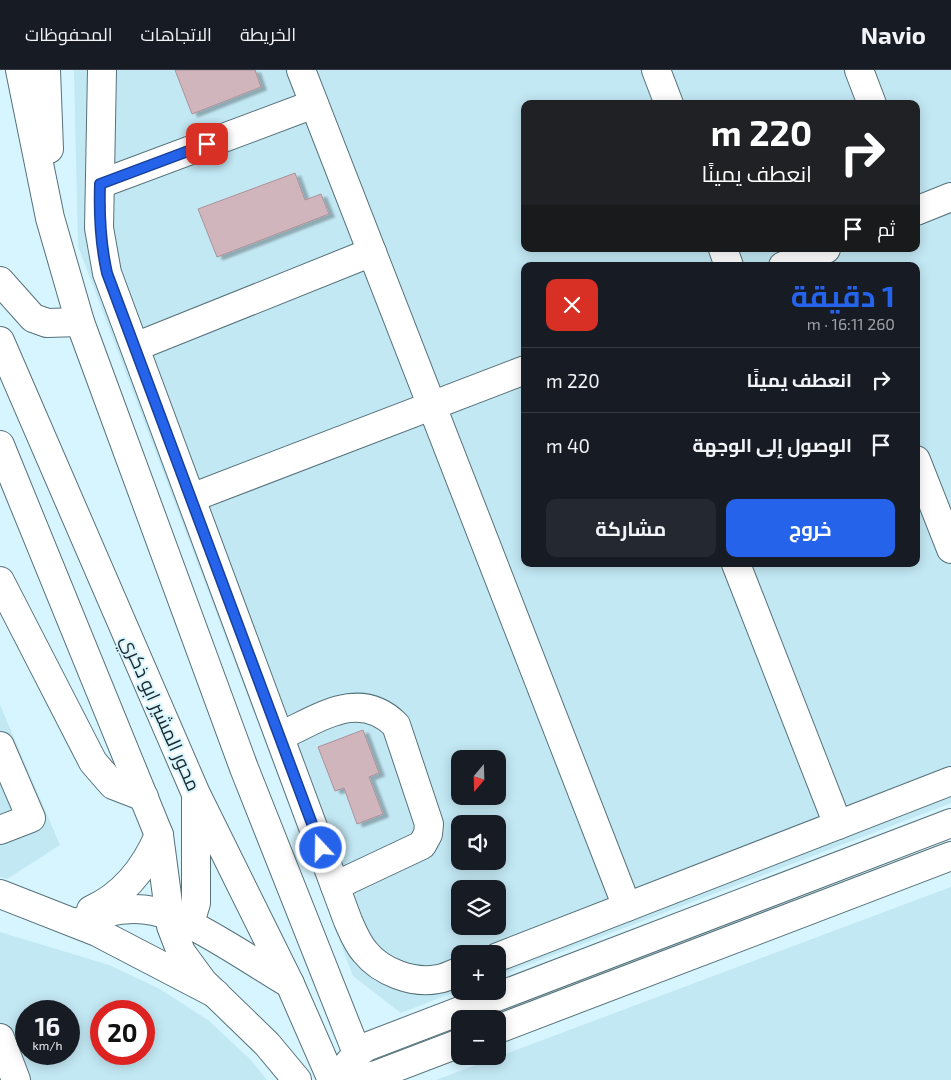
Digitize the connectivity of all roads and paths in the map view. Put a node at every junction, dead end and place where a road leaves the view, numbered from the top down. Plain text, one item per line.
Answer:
1 (20, 70) edge
2 (46, 70) edge
3 (102, 70) edge
4 (301, 70) edge
5 (656, 70) edge
6 (858, 70) edge
7 (667, 100) edge
8 (870, 100) edge
9 (314, 104) junction
10 (100, 184) junction
11 (951, 197) edge
12 (920, 209) edge
13 (50, 218) junction
14 (372, 252) junction
15 (819, 252) edge
16 (794, 262) edge
17 (0, 281) edge
18 (80, 322) junction
19 (0, 341) edge
20 (135, 347) junction
21 (521, 372) edge
22 (432, 406) junction
23 (0, 445) edge
24 (920, 470) edge
25 (191, 498) junction
26 (951, 548) edge
27 (737, 567) edge
28 (0, 581) edge
29 (280, 736) junction
30 (0, 746) edge
31 (951, 781) edge
32 (196, 794) junction
33 (144, 797) junction
34 (951, 823) edge
35 (838, 825) junction
36 (0, 830) edge
37 (159, 835) junction
38 (951, 856) edge
39 (335, 886) junction
40 (0, 894) edge
41 (627, 907) junction
42 (79, 924) junction
43 (178, 925) junction
44 (506, 954) edge
45 (451, 974) edge
46 (290, 984) junction
47 (216, 994) junction
48 (506, 1026) edge
49 (0, 1038) edge
50 (451, 1046) edge
51 (357, 1053) junction
52 (16, 1080) edge
53 (298, 1080) edge
54 (334, 1080) edge
55 (346, 1080) edge

1 - 13 main road
2 - 13 main road
3 - 10 main road
4 - 9 main road
5 - 7 main road
6 - 8 main road
9 - 10 main road
9 - 14 main road
10 - 20 main road
11 - 12 main road
13 - 18 main road
14 - 20 main road
14 - 22 main road
15 - 16 main road
17 - 18 main road
18 - 51 main road
19 - 32 main road, محور المشير ابو ذكري
20 - 25 main road
21 - 22 main road
22 - 25 main road
22 - 41 main road
23 - 33 main road
24 - 26 main road
25 - 29 main road
27 - 35 main road
28 - 33 main road
29 - 39 main road
29 - 39 main road
30 - 36 main road
31 - 35 main road
32 - 43 main road
32 - 46 main road, محور المشير ابو ذكري
33 - 37 main road
34 - 51 main road
35 - 41 main road
37 - 42 main road
37 - 43 main road
38 - 48 main road
39 - 45 main road
40 - 42 main road
41 - 44 main road
42 - 43 main road
42 - 47 main road
43 - 46 main road
43 - 47 main road
46 - 54 main road, محور المشير ابو ذكري
47 - 53 main road
49 - 52 main road
50 - 55 main road
51 - 54 main road

